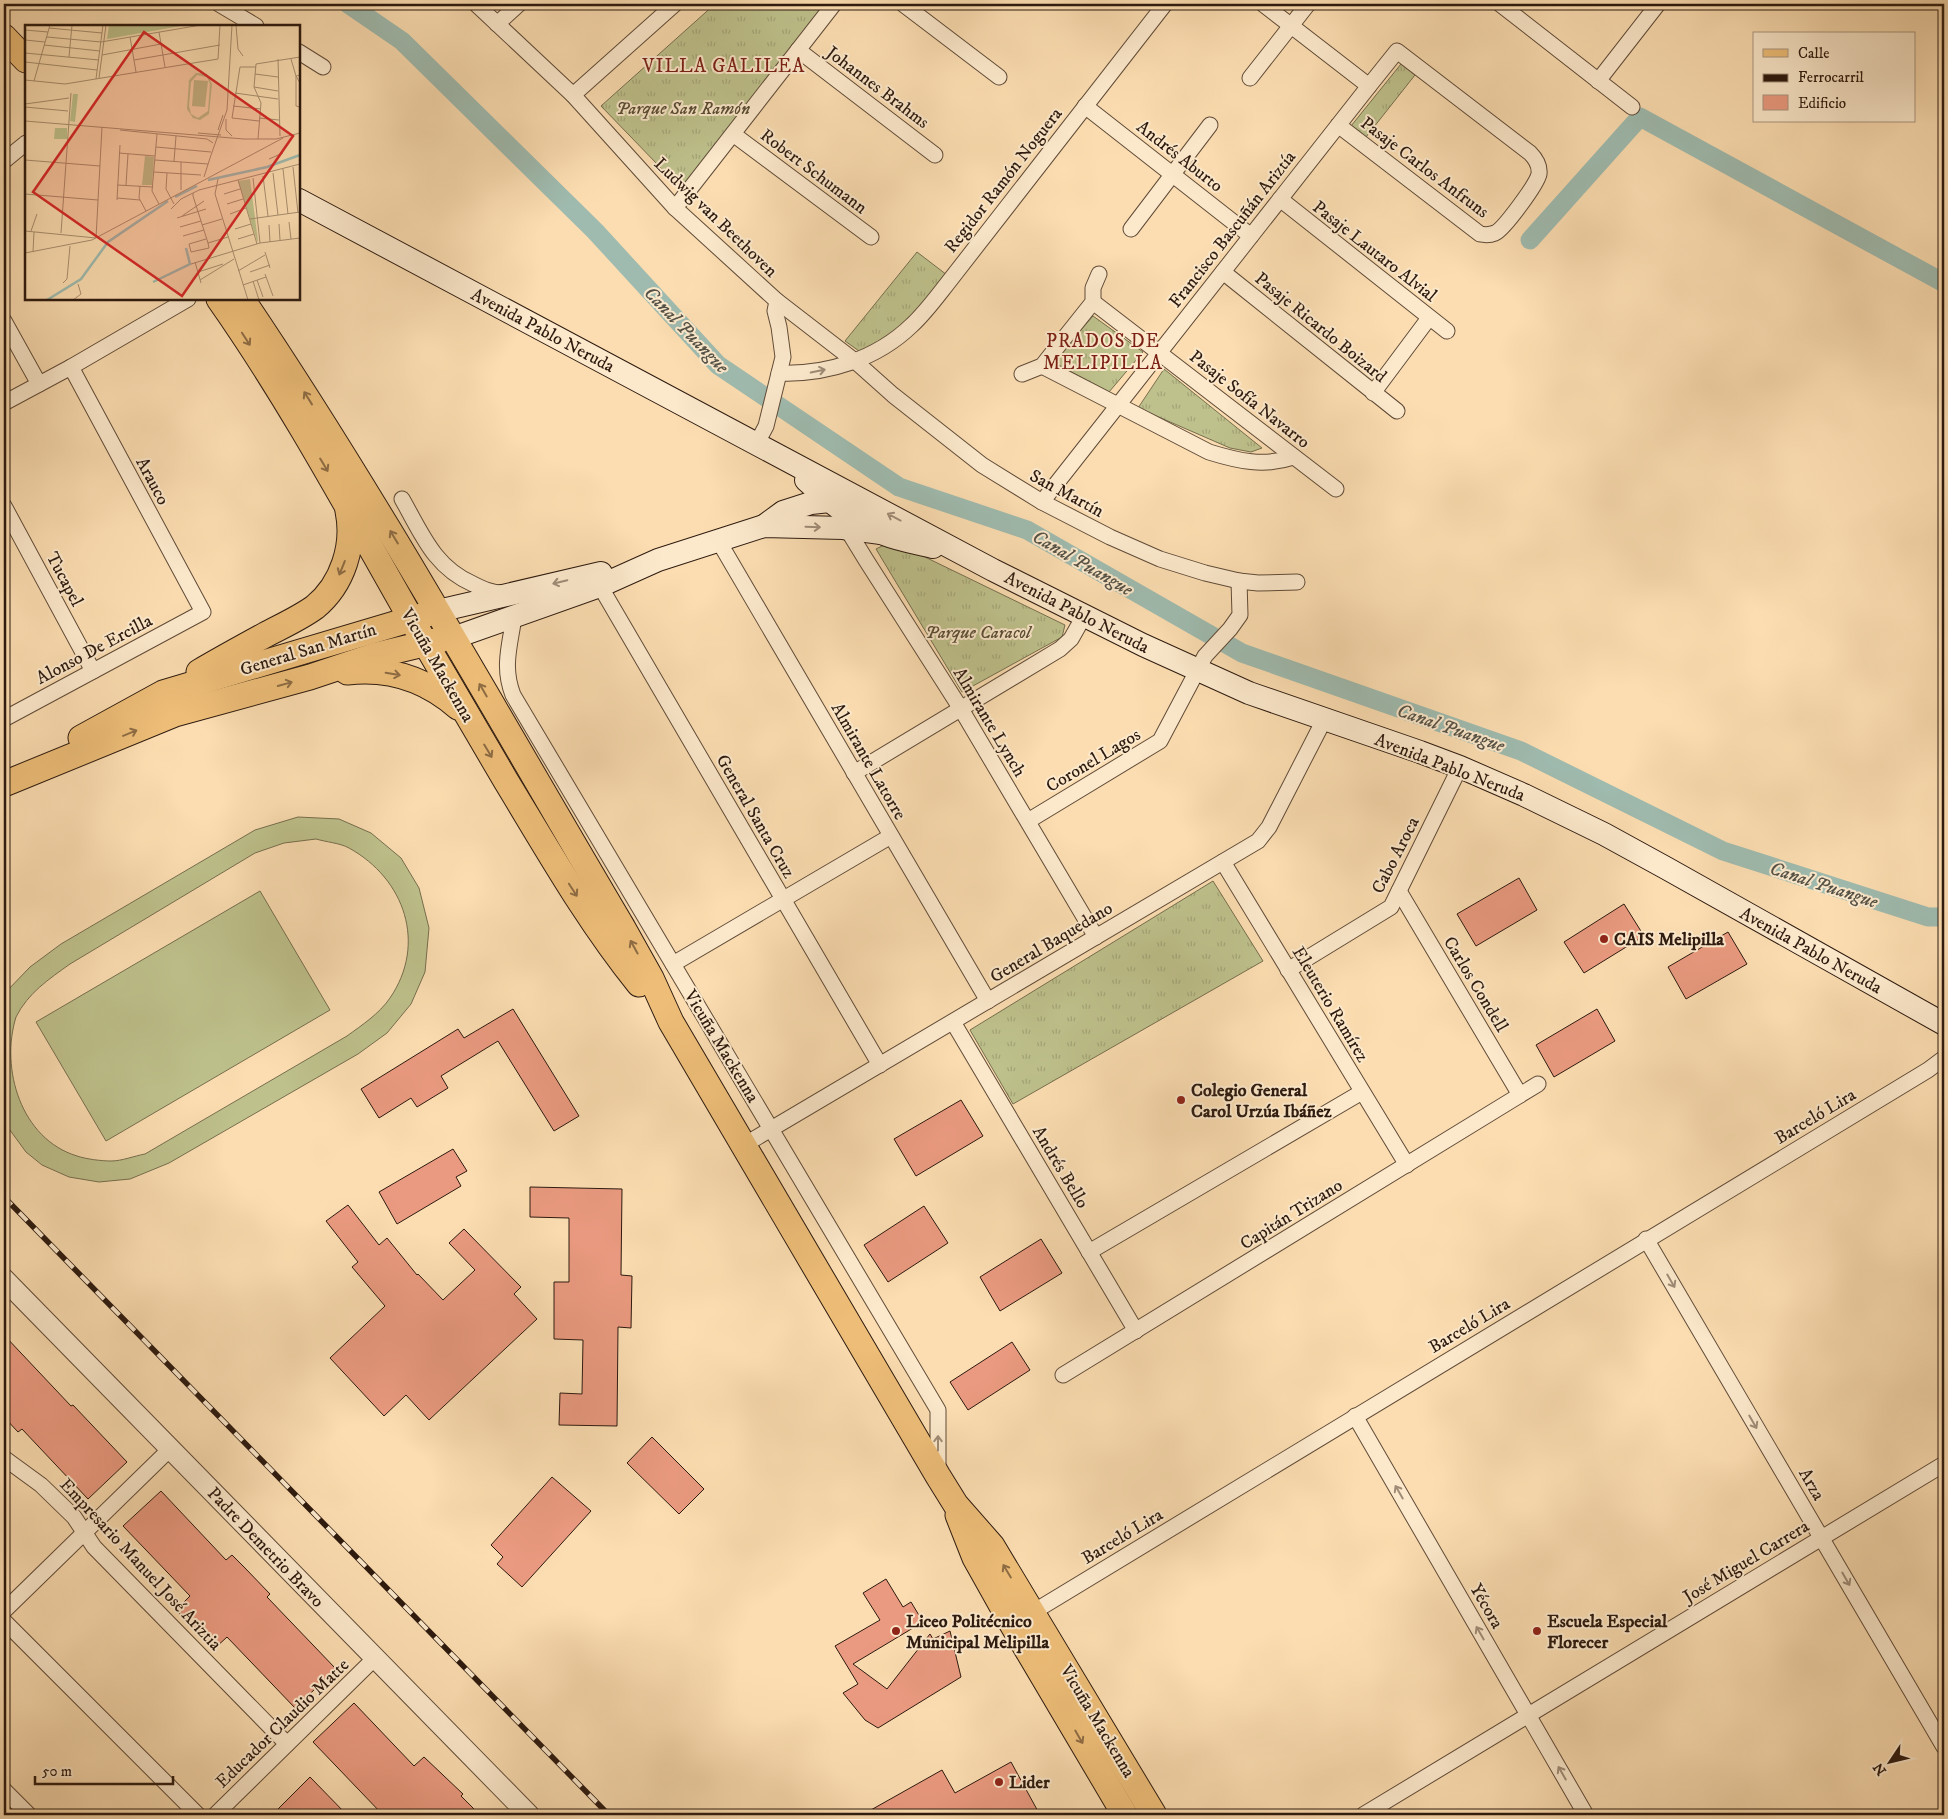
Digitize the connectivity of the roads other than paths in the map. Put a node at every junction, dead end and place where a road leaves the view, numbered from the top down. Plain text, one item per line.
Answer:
1 (219, 4) edge
2 (476, 4) edge
3 (519, 4) edge
4 (675, 4) edge
5 (834, 4) edge
6 (903, 4) edge
7 (1165, 4) edge
8 (1263, 4) edge
9 (1308, 4) edge
10 (1500, 4) edge
11 (1658, 4) edge
12 (4, 20) edge
13 (497, 24) junction
14 (254, 25) edge
15 (1290, 26) junction
16 (25, 34) edge
17 (4, 37) edge
18 (798, 50) junction
19 (300, 53) edge
20 (25, 59) edge
21 (323, 67) dead end
22 (999, 77) dead end
23 (1250, 78) dead end
24 (1598, 81) junction
25 (1369, 86) junction
26 (573, 95) junction
27 (1085, 106) junction
28 (1632, 107) dead end
29 (1210, 125) dead end
30 (1338, 125) junction
31 (734, 134) junction
32 (25, 144) edge
33 (935, 155) dead end
34 (4, 161) edge
35 (1172, 174) junction
36 (1280, 200) junction
37 (300, 201) edge
38 (675, 208) junction
39 (1131, 229) dead end
40 (1491, 234) joint
41 (1251, 236) junction
42 (871, 237) dead end
43 (1223, 272) junction
44 (1100, 274) dead end
45 (186, 300) edge
46 (220, 300) edge
47 (243, 300) edge
48 (777, 300) junction
49 (1093, 302) junction
50 (1429, 318) junction
51 (4, 321) edge
52 (1447, 332) dead end
53 (1159, 352) junction
54 (856, 362) junction
55 (1042, 366) junction
56 (71, 367) junction
57 (779, 373) junction
58 (1022, 374) dead end
59 (39, 384) junction
60 (1374, 393) junction
61 (4, 403) edge
62 (1118, 405) junction
63 (1397, 411) dead end
64 (756, 443) junction
65 (1294, 457) junction
66 (793, 467) junction
67 (1336, 489) dead end
68 (402, 499) dead end
69 (830, 500) junction
70 (1042, 502) junction
71 (346, 503) junction
72 (870, 504) junction
73 (4, 506) edge
74 (783, 512) junction
75 (764, 526) junction
76 (848, 529) junction
77 (881, 533) junction
78 (718, 540) junction
79 (968, 556) junction
80 (658, 560) junction
81 (1297, 582) dead end
82 (600, 586) junction
83 (1240, 588) junction
84 (512, 592) junction
85 (438, 611) junction
86 (203, 612) joint
87 (514, 616) junction
88 (1084, 616) junction
89 (411, 618) junction
90 (453, 638) junction
91 (425, 643) junction
92 (1201, 663) junction
93 (93, 671) junction
94 (310, 677) junction
95 (163, 693) junction
96 (961, 708) junction
97 (468, 717) junction
98 (4, 719) edge
99 (1324, 720) junction
100 (1460, 767) junction
101 (854, 773) junction
102 (4, 780) edge
103 (4, 784) edge
104 (1028, 821) junction
105 (891, 836) junction
106 (1223, 862) junction
107 (1399, 891) junction
108 (783, 899) junction
109 (1096, 937) junction
110 (673, 964) junction
111 (1288, 970) junction
112 (988, 1001) junction
113 (671, 1022) junction
114 (953, 1022) junction
115 (1944, 1024) edge
116 (1944, 1058) edge
117 (880, 1065) junction
118 (1538, 1084) dead end
119 (1362, 1092) junction
120 (1520, 1095) junction
121 (771, 1129) junction
122 (744, 1145) junction
123 (1407, 1165) junction
124 (1646, 1240) junction
125 (1089, 1252) junction
126 (4, 1279) edge
127 (1136, 1331) junction
128 (1063, 1376) dead end
129 (1355, 1416) junction
130 (170, 1449) junction
131 (4, 1458) edge
132 (1944, 1464) edge
133 (938, 1476) junction
134 (84, 1532) junction
135 (1821, 1537) junction
136 (4, 1611) edge
137 (1022, 1619) junction
138 (4, 1621) edge
139 (375, 1658) junction
140 (1528, 1715) junction
141 (287, 1744) junction
142 (1944, 1747) edge
143 (4, 1790) edge
144 (29, 1815) edge
145 (198, 1815) edge
146 (215, 1815) edge
147 (529, 1815) edge
148 (1125, 1815) edge
149 (1154, 1815) edge
150 (1363, 1815) edge
151 (1586, 1815) edge

1 - 14 street
2 - 13 street, Ludwig van Beethoven
3 - 13 street
4 - 26 street
5 - 18 street
6 - 22 street
7 - 27 street, Regidor Ramón Noguera
8 - 15 street
9 - 15 street
10 - 24 street
11 - 24 street
12 - 16 main road
13 - 26 street, Ludwig van Beethoven
15 - 23 street
15 - 25 street
17 - 20 main road
18 - 31 street
18 - 33 street, Johannes Brahms
19 - 21 street
24 - 28 street
25 - 30 street, Francisco Bascuñán Ariztía
25 - 40 street, Francisco Bascuñán Ariztía
26 - 38 street, Ludwig van Beethoven
27 - 35 street, Andrés Aburto
27 - 54 street, Regidor Ramón Noguera
29 - 35 street
30 - 36 street, Francisco Bascuñán Ariztía
30 - 40 street, Pasaje Carlos Anfruns
31 - 38 street
31 - 42 street, Robert Schumann
32 - 34 street
35 - 39 street
35 - 41 street, Andrés Aburto
36 - 41 street, Francisco Bascuñán Ariztía
36 - 50 street, Pasaje Lautaro Alvial
37 - 64 main road, Avenida Pablo Neruda
38 - 48 street, Ludwig van Beethoven
41 - 43 street, Francisco Bascuñán Ariztía
43 - 53 street, Francisco Bascuñán Ariztía
43 - 60 street, Pasaje Ricardo Boizard
44 - 49 street
45 - 56 street
46 -> 71 main road, Vicuña Mackenna
85 -> 47 main road, Vicuña Mackenna
48 - 54 street, Ludwig van Beethoven
48 - 57 street
49 - 53 street, Pasaje Sofía Navarro
49 - 55 street
50 - 52 street, Pasaje Lautaro Alvial
50 - 60 street
51 - 59 street
53 - 62 street, Francisco Bascuñán Ariztía
53 - 65 street, Pasaje Sofía Navarro
57 -> 54 street, Regidor Ramón Noguera
54 - 70 street, San Martín
55 - 58 street
55 - 62 street
56 - 59 street
56 - 86 street, Arauco
57 - 64 street
59 - 61 street
60 - 63 street, Pasaje Ricardo Boizard
62 - 65 street
62 - 70 street, Francisco Bascuñán Ariztía
64 - 66 main road, Avenida Pablo Neruda
65 - 67 street, Pasaje Sofía Navarro
66 - 69 main road, Avenida Pablo Neruda
66 - 72 main road, Avenida Pablo Neruda
66 - 74 main road
68 - 84 street
69 - 72 main road, General San Martín
69 - 74 main road, General San Martín
69 - 77 main road, Avenida Pablo Neruda
70 - 83 street, San Martín
71 - 89 main road, Vicuña Mackenna
71 -> 95 main road
79 -> 72 main road, Avenida Pablo Neruda
73 - 93 street, Tucapel
74 - 75 main road, General San Martín
75 -> 76 main road, General San Martín
75 - 78 main road, General San Martín
76 - 77 main road, General San Martín
76 - 96 street, Almirante Lynch
77 - 79 main road, Avenida Pablo Neruda
78 - 80 main road, General San Martín
78 - 101 street, Almirante Latorre
79 - 88 main road, Avenida Pablo Neruda
80 - 82 main road, General San Martín
80 -> 84 main road, General San Martín
81 - 83 street, San Martín
82 - 87 main road, General San Martín
82 - 108 street, General Santa Cruz
83 - 92 street, Coronel Lagos
84 - 85 main road, General San Martín
85 - 89 main road, General San Martín
85 - 90 main road, Vicuña Mackenna
86 - 93 street, Alonso De Ercilla
87 - 90 main road, General San Martín
87 - 110 street, Vicuña Mackenna
88 - 92 main road, Avenida Pablo Neruda
88 - 96 street
89 - 91 main road, Vicuña Mackenna
89 - 95 main road, General San Martín
90 - 91 main road, General San Martín
113 -> 90 main road, Vicuña Mackenna
91 - 94 main road, General San Martín
91 - 97 main road, Vicuña Mackenna
92 - 99 main road, Avenida Pablo Neruda
92 - 104 street, Coronel Lagos
93 - 98 street, Alonso De Ercilla
94 -> 97 main road
103 -> 94 main road, General San Martín
95 - 102 main road, General San Martín
96 - 101 street
96 - 104 street, Almirante Lynch
97 -> 113 main road, Vicuña Mackenna
99 - 100 main road, Avenida Pablo Neruda
99 - 106 street, General Baquedano
100 - 107 street, Cabo Aroca
100 - 115 main road, Avenida Pablo Neruda
101 - 105 street, Almirante Latorre
104 - 109 street, Almirante Lynch
105 - 108 street
105 - 112 street, Almirante Latorre
106 - 109 street, General Baquedano
106 - 111 street, Eleuterio Ramírez
107 - 111 street, Cabo Aroca
107 - 120 street, Carlos Condell
108 - 110 street
108 - 117 street, General Santa Cruz
109 - 112 street, General Baquedano
110 - 121 street, Vicuña Mackenna
111 - 119 street, Eleuterio Ramírez
112 - 114 street, General Baquedano
113 - 122 main road, Vicuña Mackenna
114 - 117 street, General Baquedano
114 - 125 street, Andrés Bello
116 - 124 street, Barceló Lira
117 - 121 street, General Baquedano
118 - 120 street, Capitán Trizano
119 - 123 street, Eleuterio Ramírez
119 - 125 street
120 - 123 street, Capitán Trizano
121 - 122 street, General Baquedano
133 -> 121 street, Vicuña Mackenna
122 - 133 main road, Vicuña Mackenna
123 - 127 street, Capitán Trizano
124 - 129 street, Barceló Lira
124 -> 135 street, Arza
125 - 127 street, Andrés Bello
126 - 130 street, Padre Demetrio Bravo
127 - 128 street, Capitán Trizano
129 - 137 street, Barceló Lira
140 -> 129 street, Yécora
130 - 134 street
130 - 139 street, Padre Demetrio Bravo
131 - 134 street, Empresario Manuel José Ariztia
132 - 135 street, José Miguel Carrera
133 - 137 main road, Vicuña Mackenna
134 - 136 street
134 - 141 street, Empresario Manuel José Ariztia
135 - 140 street, José Miguel Carrera
135 -> 142 street, Arza
137 -> 148 main road, Vicuña Mackenna
137 - 149 main road, Vicuña Mackenna
138 - 145 street
139 - 141 street, Educador Claudio Matte
139 - 147 street, Padre Demetrio Bravo
140 - 150 street, José Miguel Carrera
151 -> 140 street, Yécora
141 - 146 street, Educador Claudio Matte
143 - 144 street

